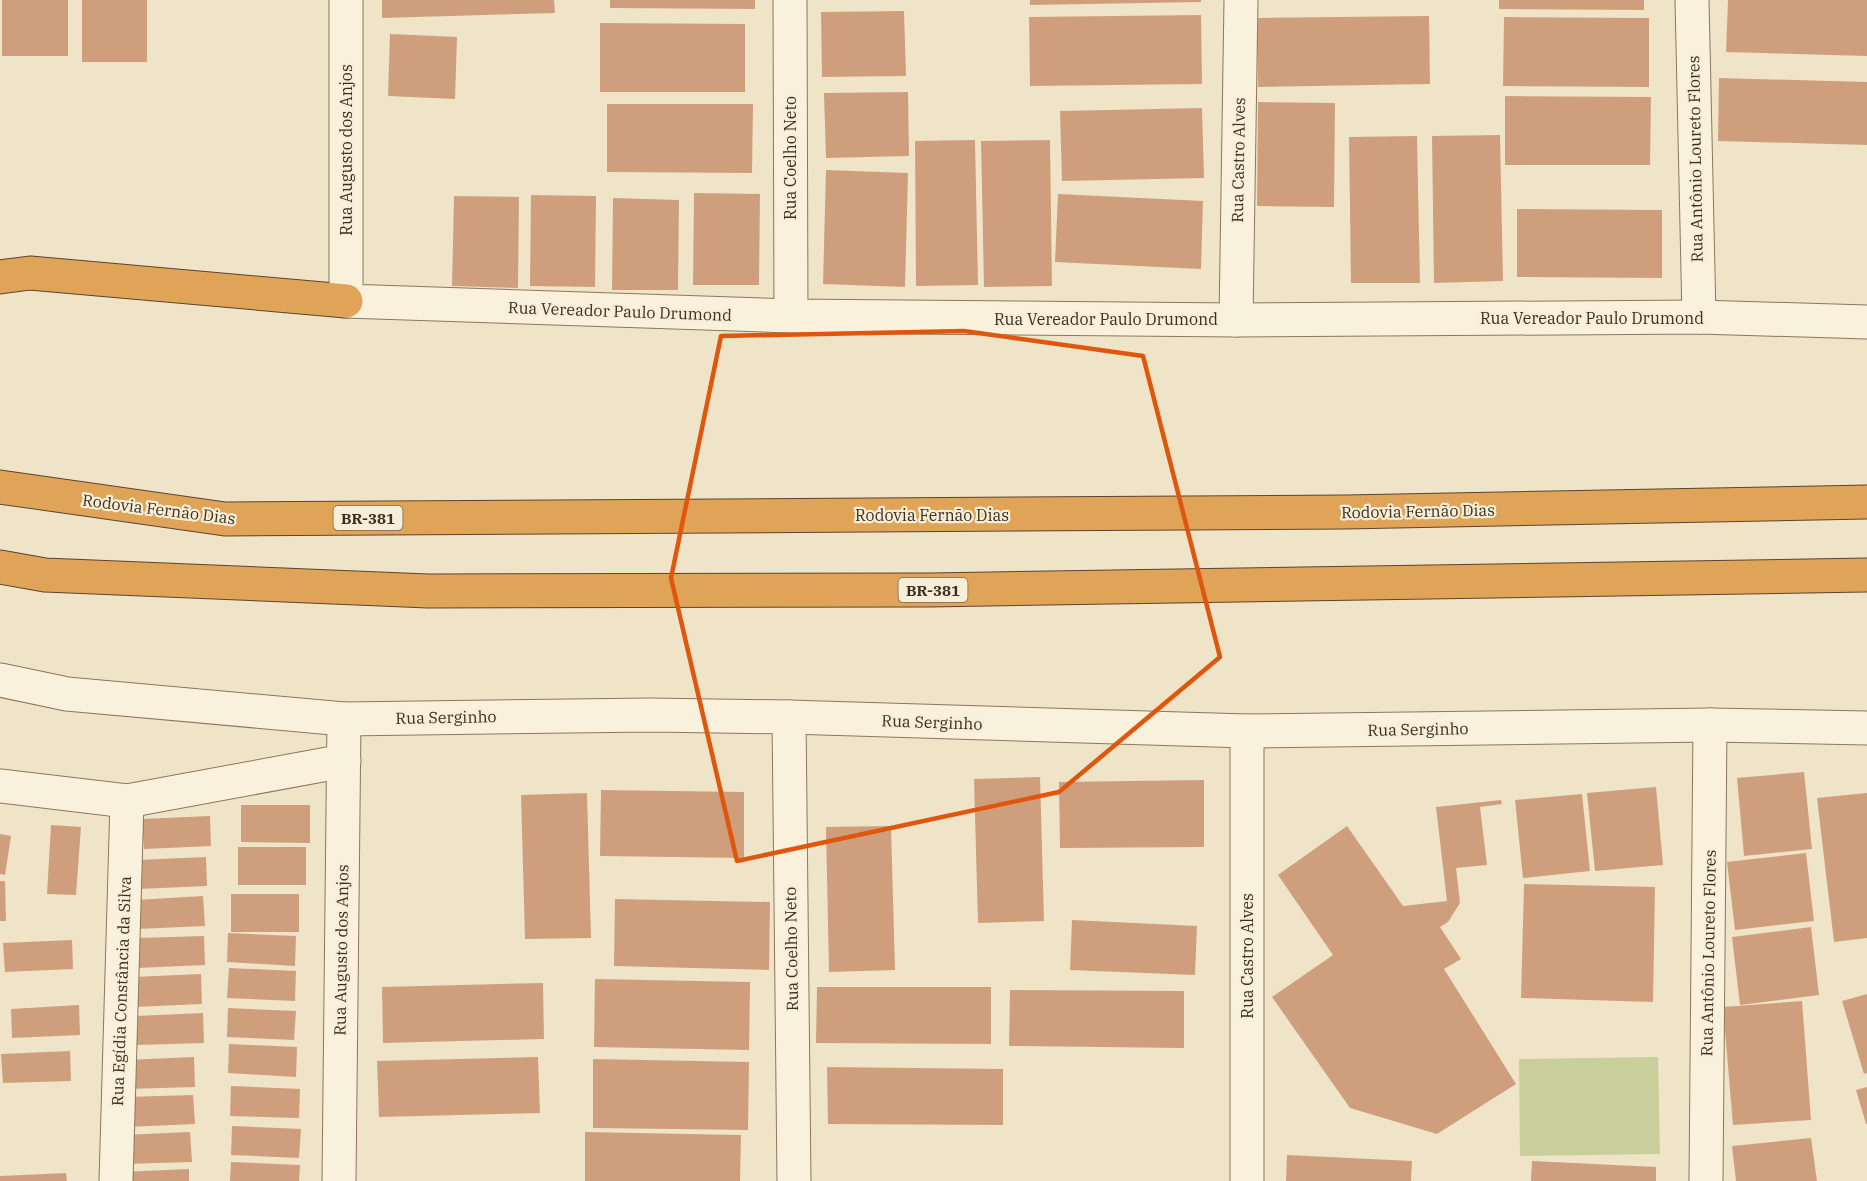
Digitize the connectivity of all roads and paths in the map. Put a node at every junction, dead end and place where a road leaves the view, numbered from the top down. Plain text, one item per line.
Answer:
1 (346, 0) edge
2 (790, 0) edge
3 (1241, 0) edge
4 (1692, 0) edge
5 (0, 276) edge
6 (346, 301) junction
7 (790, 316) junction
8 (1699, 317) junction
9 (1236, 320) junction
10 (1867, 322) edge
11 (0, 487) edge
12 (1867, 502) edge
13 (0, 567) edge
14 (1867, 575) edge
15 (0, 680) edge
16 (789, 717) junction
17 (344, 719) junction
18 (1710, 725) junction
19 (1867, 728) edge
20 (1247, 731) junction
21 (344, 761) junction
22 (0, 786) edge
23 (127, 801) junction
24 (116, 1181) edge
25 (339, 1181) edge
26 (794, 1181) edge
27 (1247, 1181) edge
28 (1706, 1181) edge

1 - 6 street, Rua Augusto dos Anjos
2 - 7 street, Rua Coelho Neto
3 - 9 street, Rua Castro Alves
4 - 8 street, Rua Antônio Loureto Flores
5 - 6 highway
6 - 7 street, Rua Vereador Paulo Drumond
7 - 9 street, Rua Vereador Paulo Drumond
8 - 9 street, Rua Vereador Paulo Drumond
8 - 10 street, Rua Vereador Paulo Drumond
11 - 12 highway, Rodovia Fernão Dias / BR-381
13 - 14 highway, BR-381
15 - 17 street, Rua Serginho
16 - 17 street, Rua Serginho
16 - 20 street, Rua Serginho
16 - 26 street, Rua Coelho Neto
17 - 21 street, Rua Augusto dos Anjos
18 - 19 street, Rua Serginho
18 - 20 street, Rua Serginho
18 - 28 street, Rua Antônio Loureto Flores
20 - 27 street, Rua Castro Alves
21 - 23 street
21 - 25 street, Rua Augusto dos Anjos
22 - 23 street
23 - 24 street, Rua Egídia Constância da Silva

